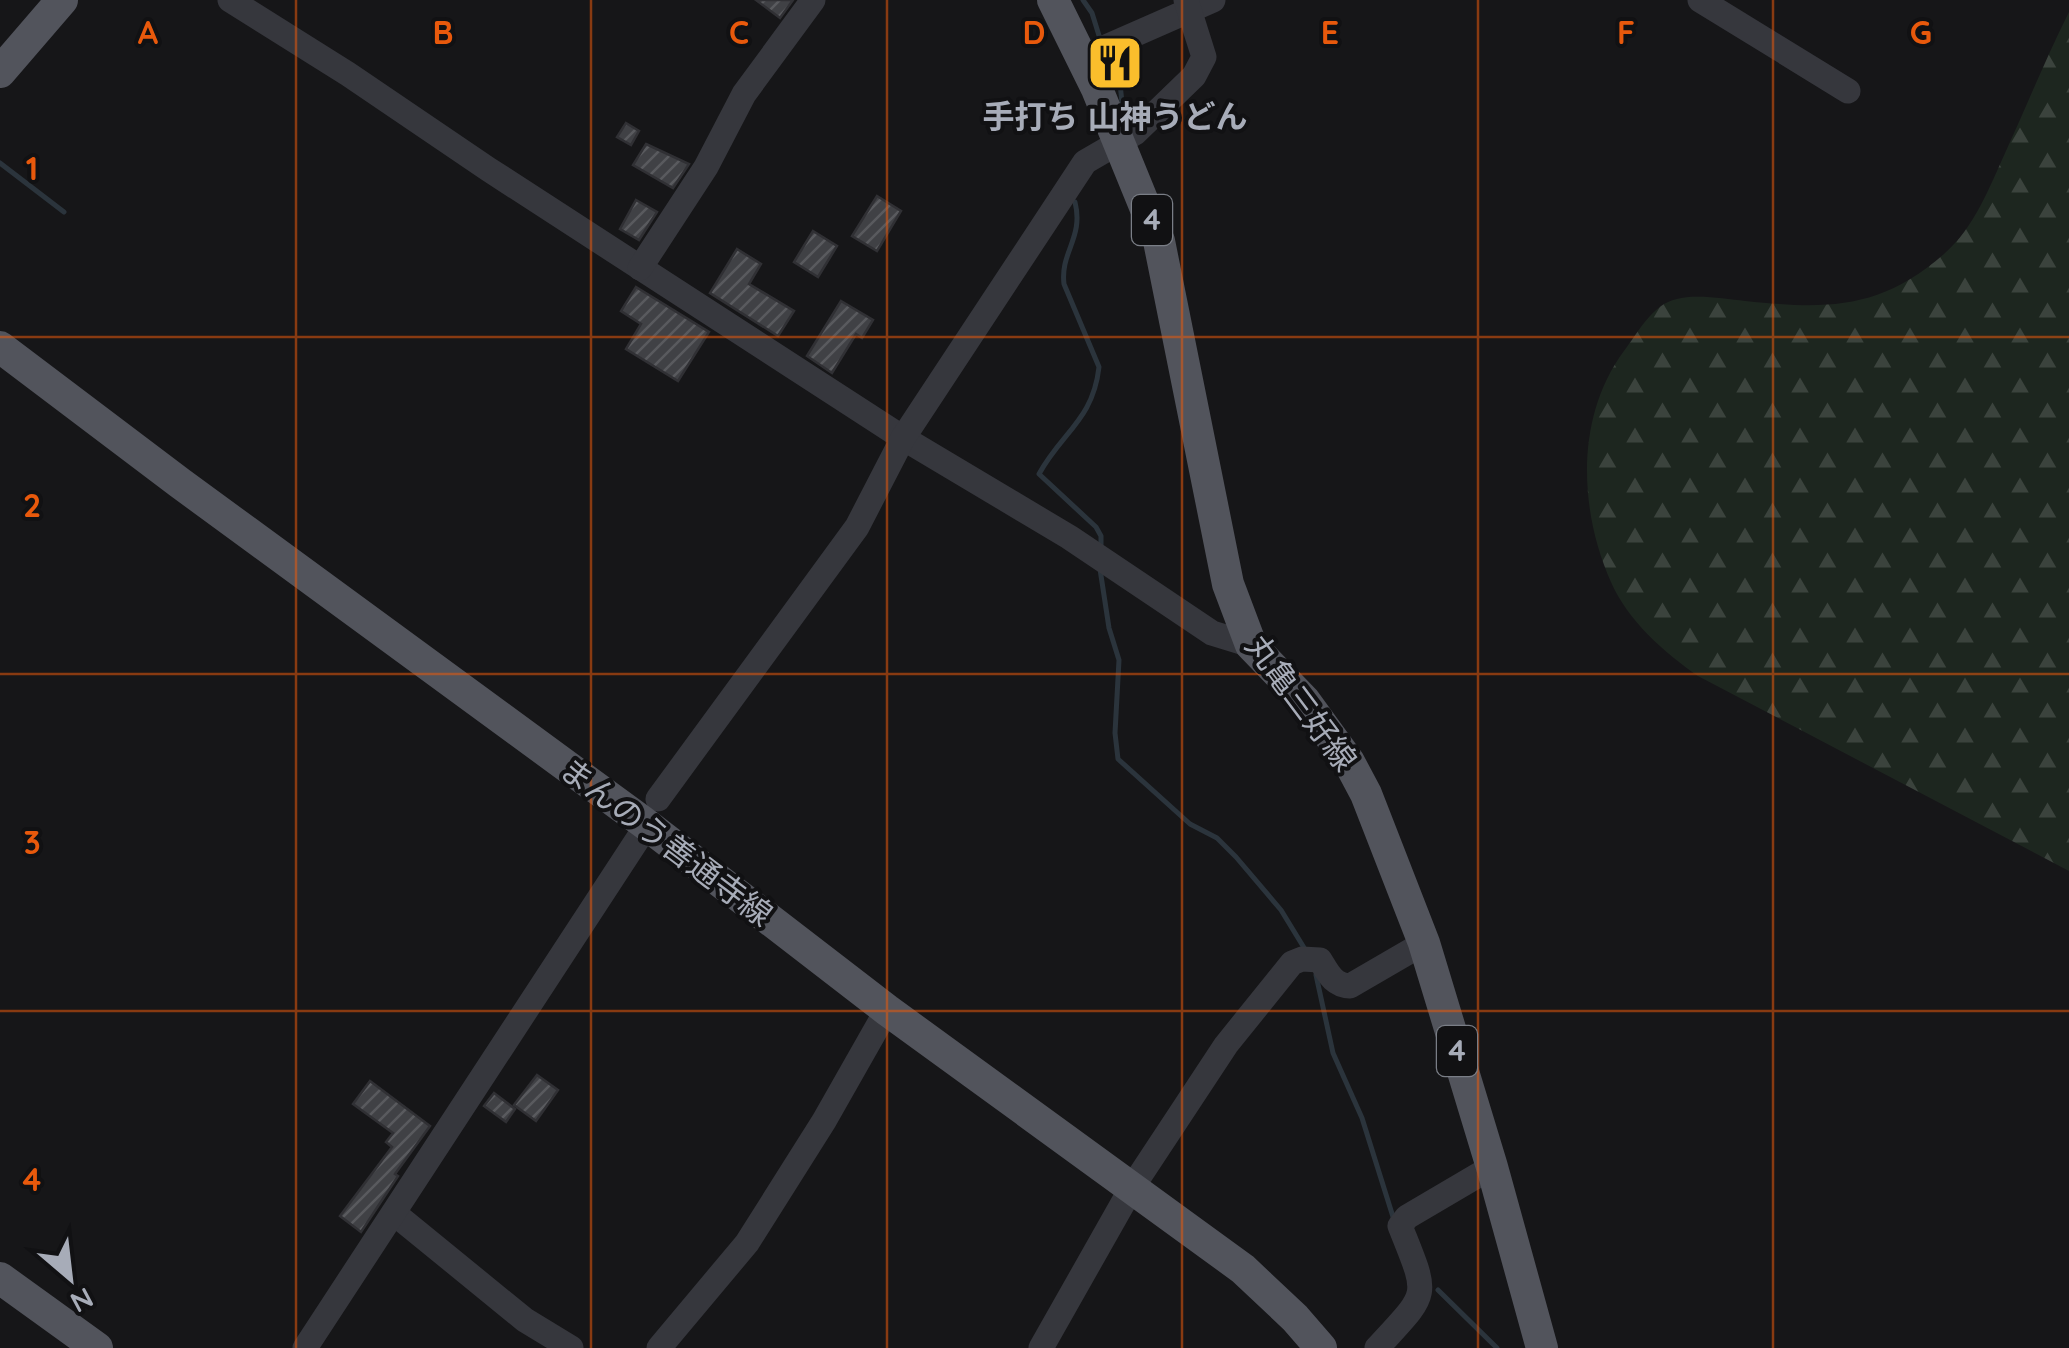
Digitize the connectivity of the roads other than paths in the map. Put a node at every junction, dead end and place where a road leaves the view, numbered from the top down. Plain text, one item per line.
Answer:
1 (62, 0) edge
2 (230, 0) edge
3 (812, 0) edge
4 (1054, 0) edge
5 (1214, 0) edge
6 (1700, 0) edge
7 (1187, 6) edge
8 (1096, 51) junction
9 (0, 72) edge
10 (1848, 91) dead end
11 (1120, 144) junction
12 (640, 268) junction
13 (0, 347) edge
14 (903, 438) junction
15 (1251, 645) junction
16 (653, 812) junction
17 (1424, 942) junction
18 (886, 1010) junction
19 (1492, 1167) junction
20 (1131, 1190) junction
21 (395, 1214) junction
22 (0, 1278) edge
23 (97, 1348) edge
24 (304, 1348) edge
25 (571, 1348) edge
26 (659, 1348) edge
27 (1042, 1348) edge
28 (1321, 1348) edge
29 (1377, 1348) edge
30 (1542, 1348) edge

1 - 9 main road
2 - 12 street
3 - 12 street
4 - 8 main road, 丸亀三好線 / 4
5 - 7 street
6 - 10 street
7 - 8 street
7 - 11 street
8 - 11 main road, 丸亀三好線 / 4
11 - 14 street
11 - 15 main road, 丸亀三好線 / 4
12 - 14 street
13 - 16 main road, まんのう善通寺線
14 - 15 street
14 - 16 street
15 - 17 main road, 丸亀三好線 / 4
16 - 18 main road, まんのう善通寺線
16 - 21 street
17 - 19 main road, 丸亀三好線 / 4
17 - 20 street
18 - 20 main road, まんのう善通寺線
18 - 26 street
19 - 29 street
19 - 30 main road, 丸亀三好線 / 4
20 - 27 street
20 - 28 main road, まんのう善通寺線
21 - 24 street
21 - 25 street
22 - 23 main road

